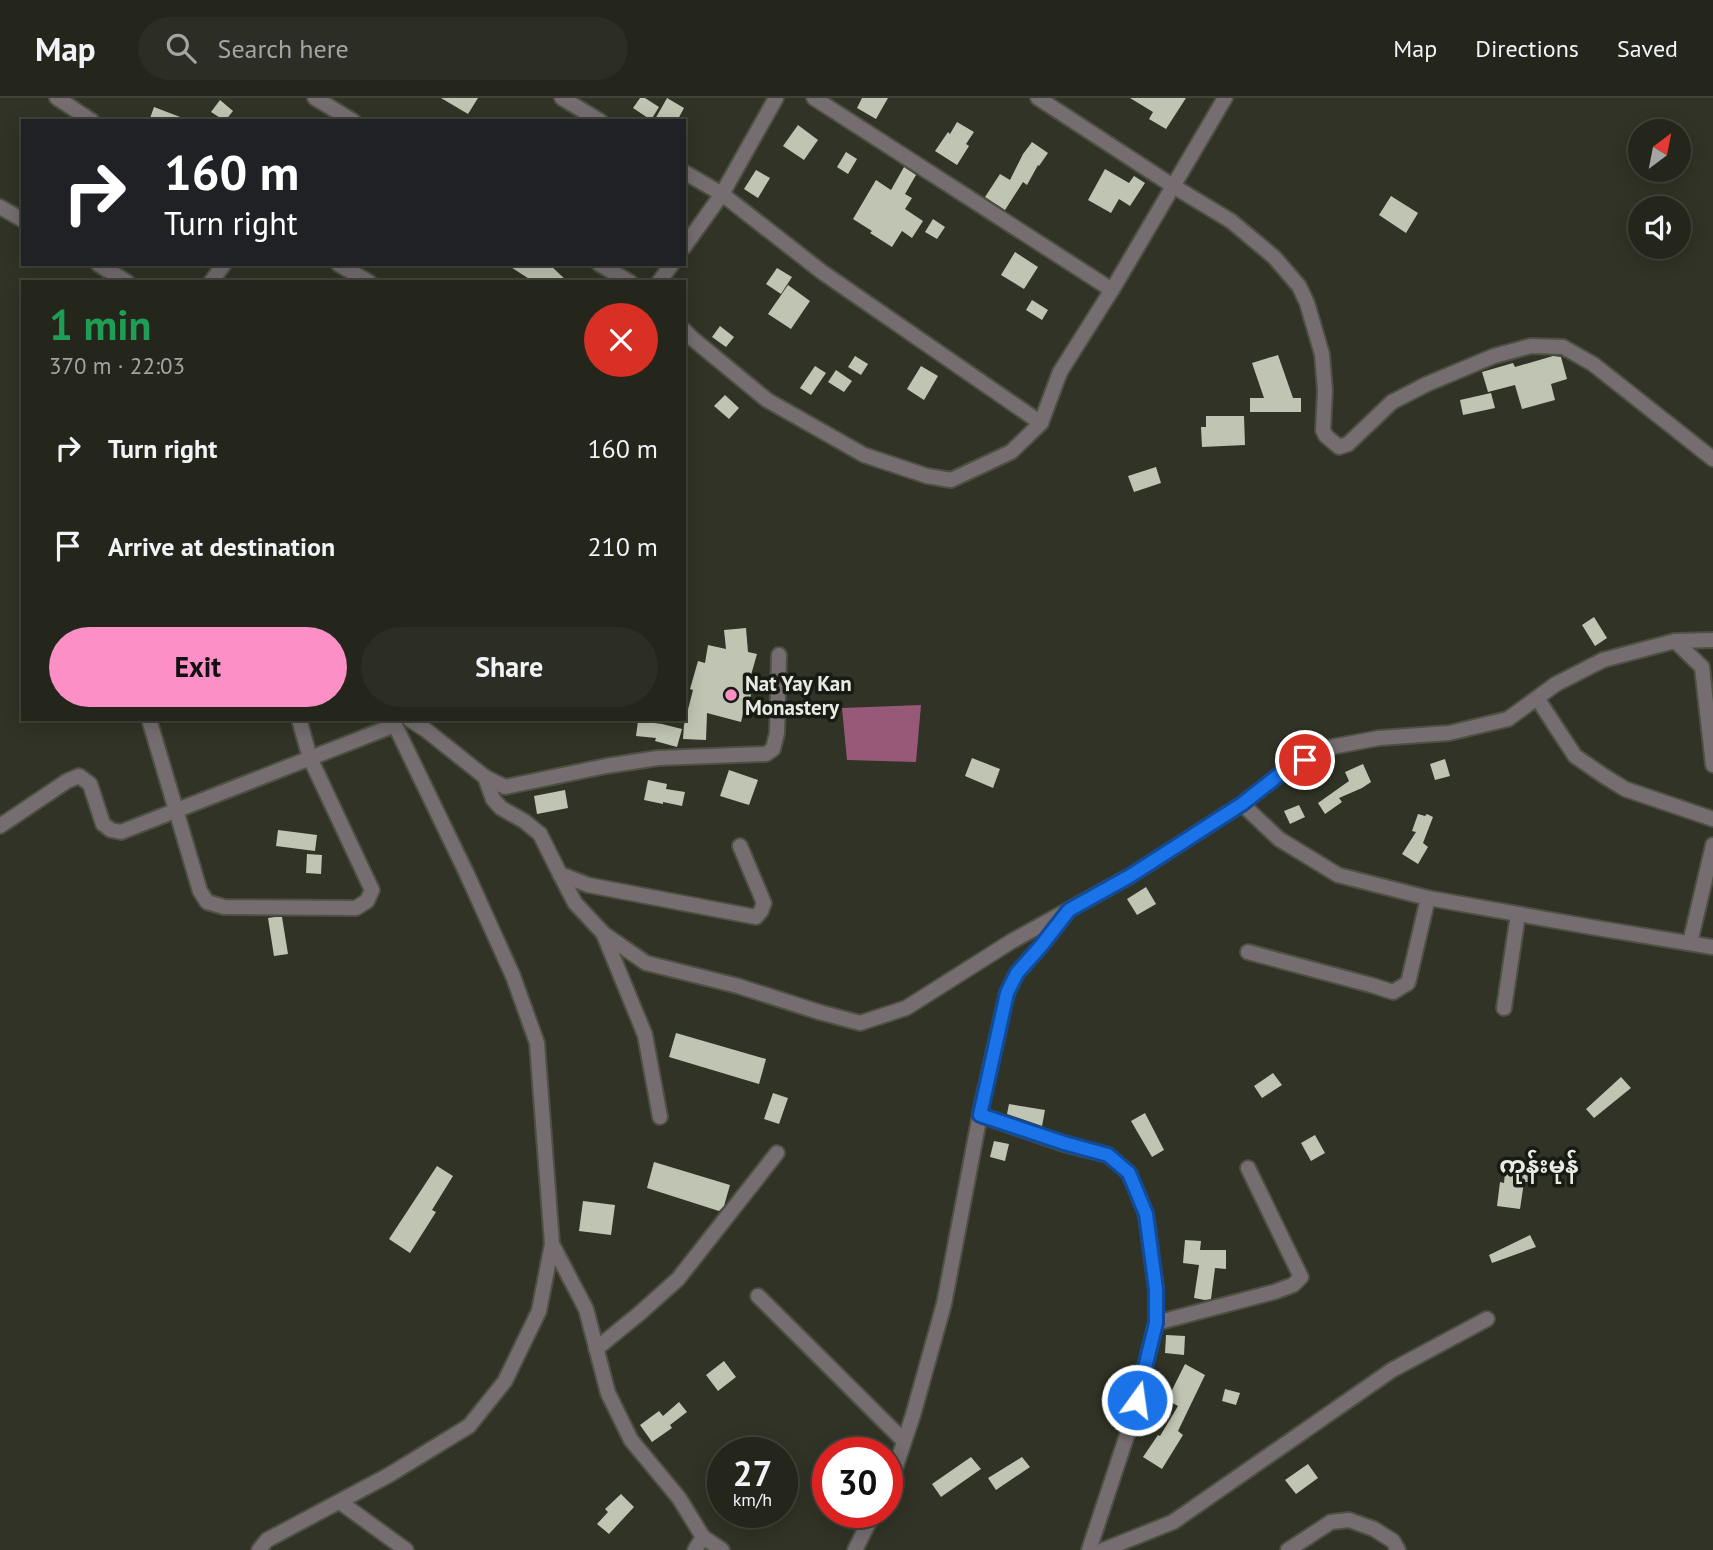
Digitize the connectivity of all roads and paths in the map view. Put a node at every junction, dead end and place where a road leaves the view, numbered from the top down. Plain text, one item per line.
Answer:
1 (57, 98) edge
2 (562, 98) edge
3 (776, 98) edge
4 (814, 98) edge
5 (1038, 98) edge
6 (1225, 98) edge
7 (323, 100) edge
8 (89, 119) edge
9 (350, 119) edge
10 (597, 119) edge
11 (686, 173) edge
12 (1173, 186) junction
13 (722, 194) junction
14 (0, 207) edge
15 (21, 219) edge
16 (686, 244) edge
17 (101, 266) edge
18 (341, 266) edge
19 (602, 266) edge
20 (124, 280) edge
21 (366, 280) edge
22 (627, 280) edge
23 (1112, 290) junction
24 (686, 332) edge
25 (1041, 423) junction
26 (1713, 459) edge
27 (1713, 640) edge
28 (1675, 641) junction
29 (779, 655) dead end
30 (1537, 698) junction
31 (150, 721) edge
32 (300, 721) edge
33 (412, 721) edge
34 (393, 722) edge
35 (310, 758) junction
36 (1713, 765) edge
37 (485, 777) junction
38 (1242, 804) junction
39 (175, 811) junction
40 (1713, 819) edge
41 (0, 826) edge
42 (1713, 845) edge
43 (740, 846) dead end
44 (560, 874) junction
45 (1428, 898) junction
46 (1069, 910) junction
47 (1518, 914) junction
48 (604, 934) junction
49 (1690, 943) junction
50 (1713, 947) edge
51 (1248, 952) dead end
52 (1504, 1008) dead end
53 (980, 1115) junction
54 (660, 1117) dead end
55 (777, 1153) dead end
56 (1248, 1168) dead end
57 (552, 1244) junction
58 (758, 1296) dead end
59 (1487, 1319) dead end
60 (1156, 1323) junction
61 (596, 1349) junction
62 (904, 1441) junction
63 (903, 1444) edge
64 (340, 1502) junction
65 (866, 1528) edge
66 (703, 1537) junction
67 (259, 1550) edge
68 (406, 1550) edge
69 (695, 1550) edge
70 (722, 1550) edge
71 (855, 1550) edge
72 (1090, 1550) edge
73 (1102, 1550) edge
74 (1288, 1550) edge
75 (1398, 1550) edge

1 - 8 street
2 - 10 street
3 - 13 street
4 - 23 street
5 - 12 street
6 - 12 street
7 - 9 street
11 - 13 street
12 - 23 street
12 - 26 street
13 - 16 street
13 - 25 street
14 - 15 street
17 - 20 street
18 - 21 street
19 - 22 street
23 - 25 street
24 - 25 street
27 - 28 street
28 - 30 street
28 - 36 street
29 - 37 street
30 - 38 street
30 - 40 street
31 - 39 street
32 - 35 street
33 - 37 street
34 - 35 street
34 - 57 street
35 - 39 street
35 - 39 street
37 - 44 street
38 - 45 street
38 - 46 street
39 - 41 street
42 - 49 street
43 - 44 street
44 - 48 street
45 - 47 street
45 - 51 street
46 - 48 street
46 - 53 street
47 - 49 street
47 - 52 street
48 - 54 street
49 - 50 street
53 - 60 street
53 - 62 street
55 - 61 street
56 - 60 street
57 - 61 street
57 - 64 street
58 - 62 street
59 - 73 street
60 - 72 street
61 - 66 street
62 - 63 street
64 - 67 street
64 - 68 street
65 - 71 street
66 - 69 street
66 - 70 street
74 - 75 street

